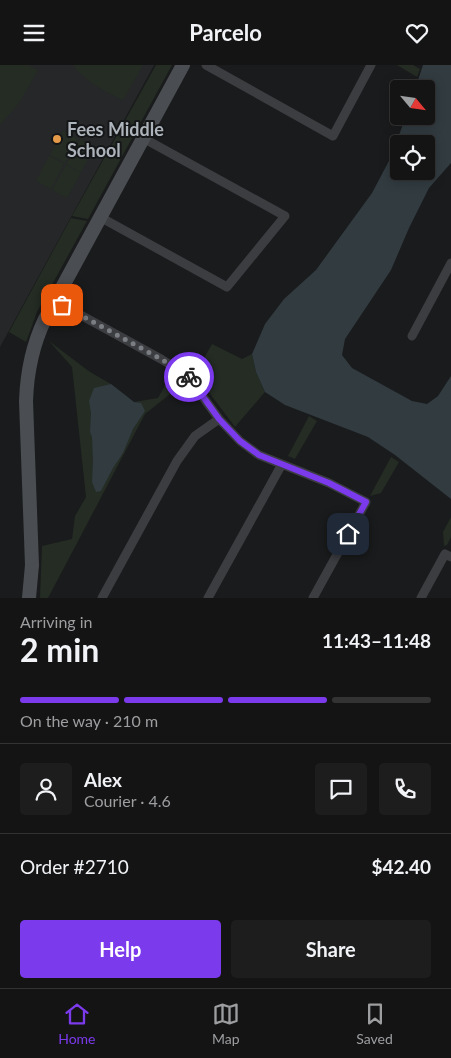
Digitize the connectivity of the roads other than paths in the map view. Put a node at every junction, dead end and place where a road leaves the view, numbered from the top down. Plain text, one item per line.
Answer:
1 (183, 65) edge
2 (206, 65) edge
3 (371, 65) edge
4 (143, 138) junction
5 (100, 217) junction
6 (451, 263) edge
7 (55, 301) junction
8 (412, 336) dead end
9 (219, 419) junction
10 (282, 464) junction
11 (448, 555) edge
12 (29, 598) edge
13 (102, 598) edge
14 (208, 598) edge
15 (313, 598) edge
16 (421, 598) edge

1 - 4 street
2 - 3 street
4 - 5 street
4 - 5 street
5 - 7 street
6 - 8 street
7 - 9 street
7 - 12 street
9 - 10 street
9 - 13 street
10 - 14 street
10 - 15 street
11 - 16 street

